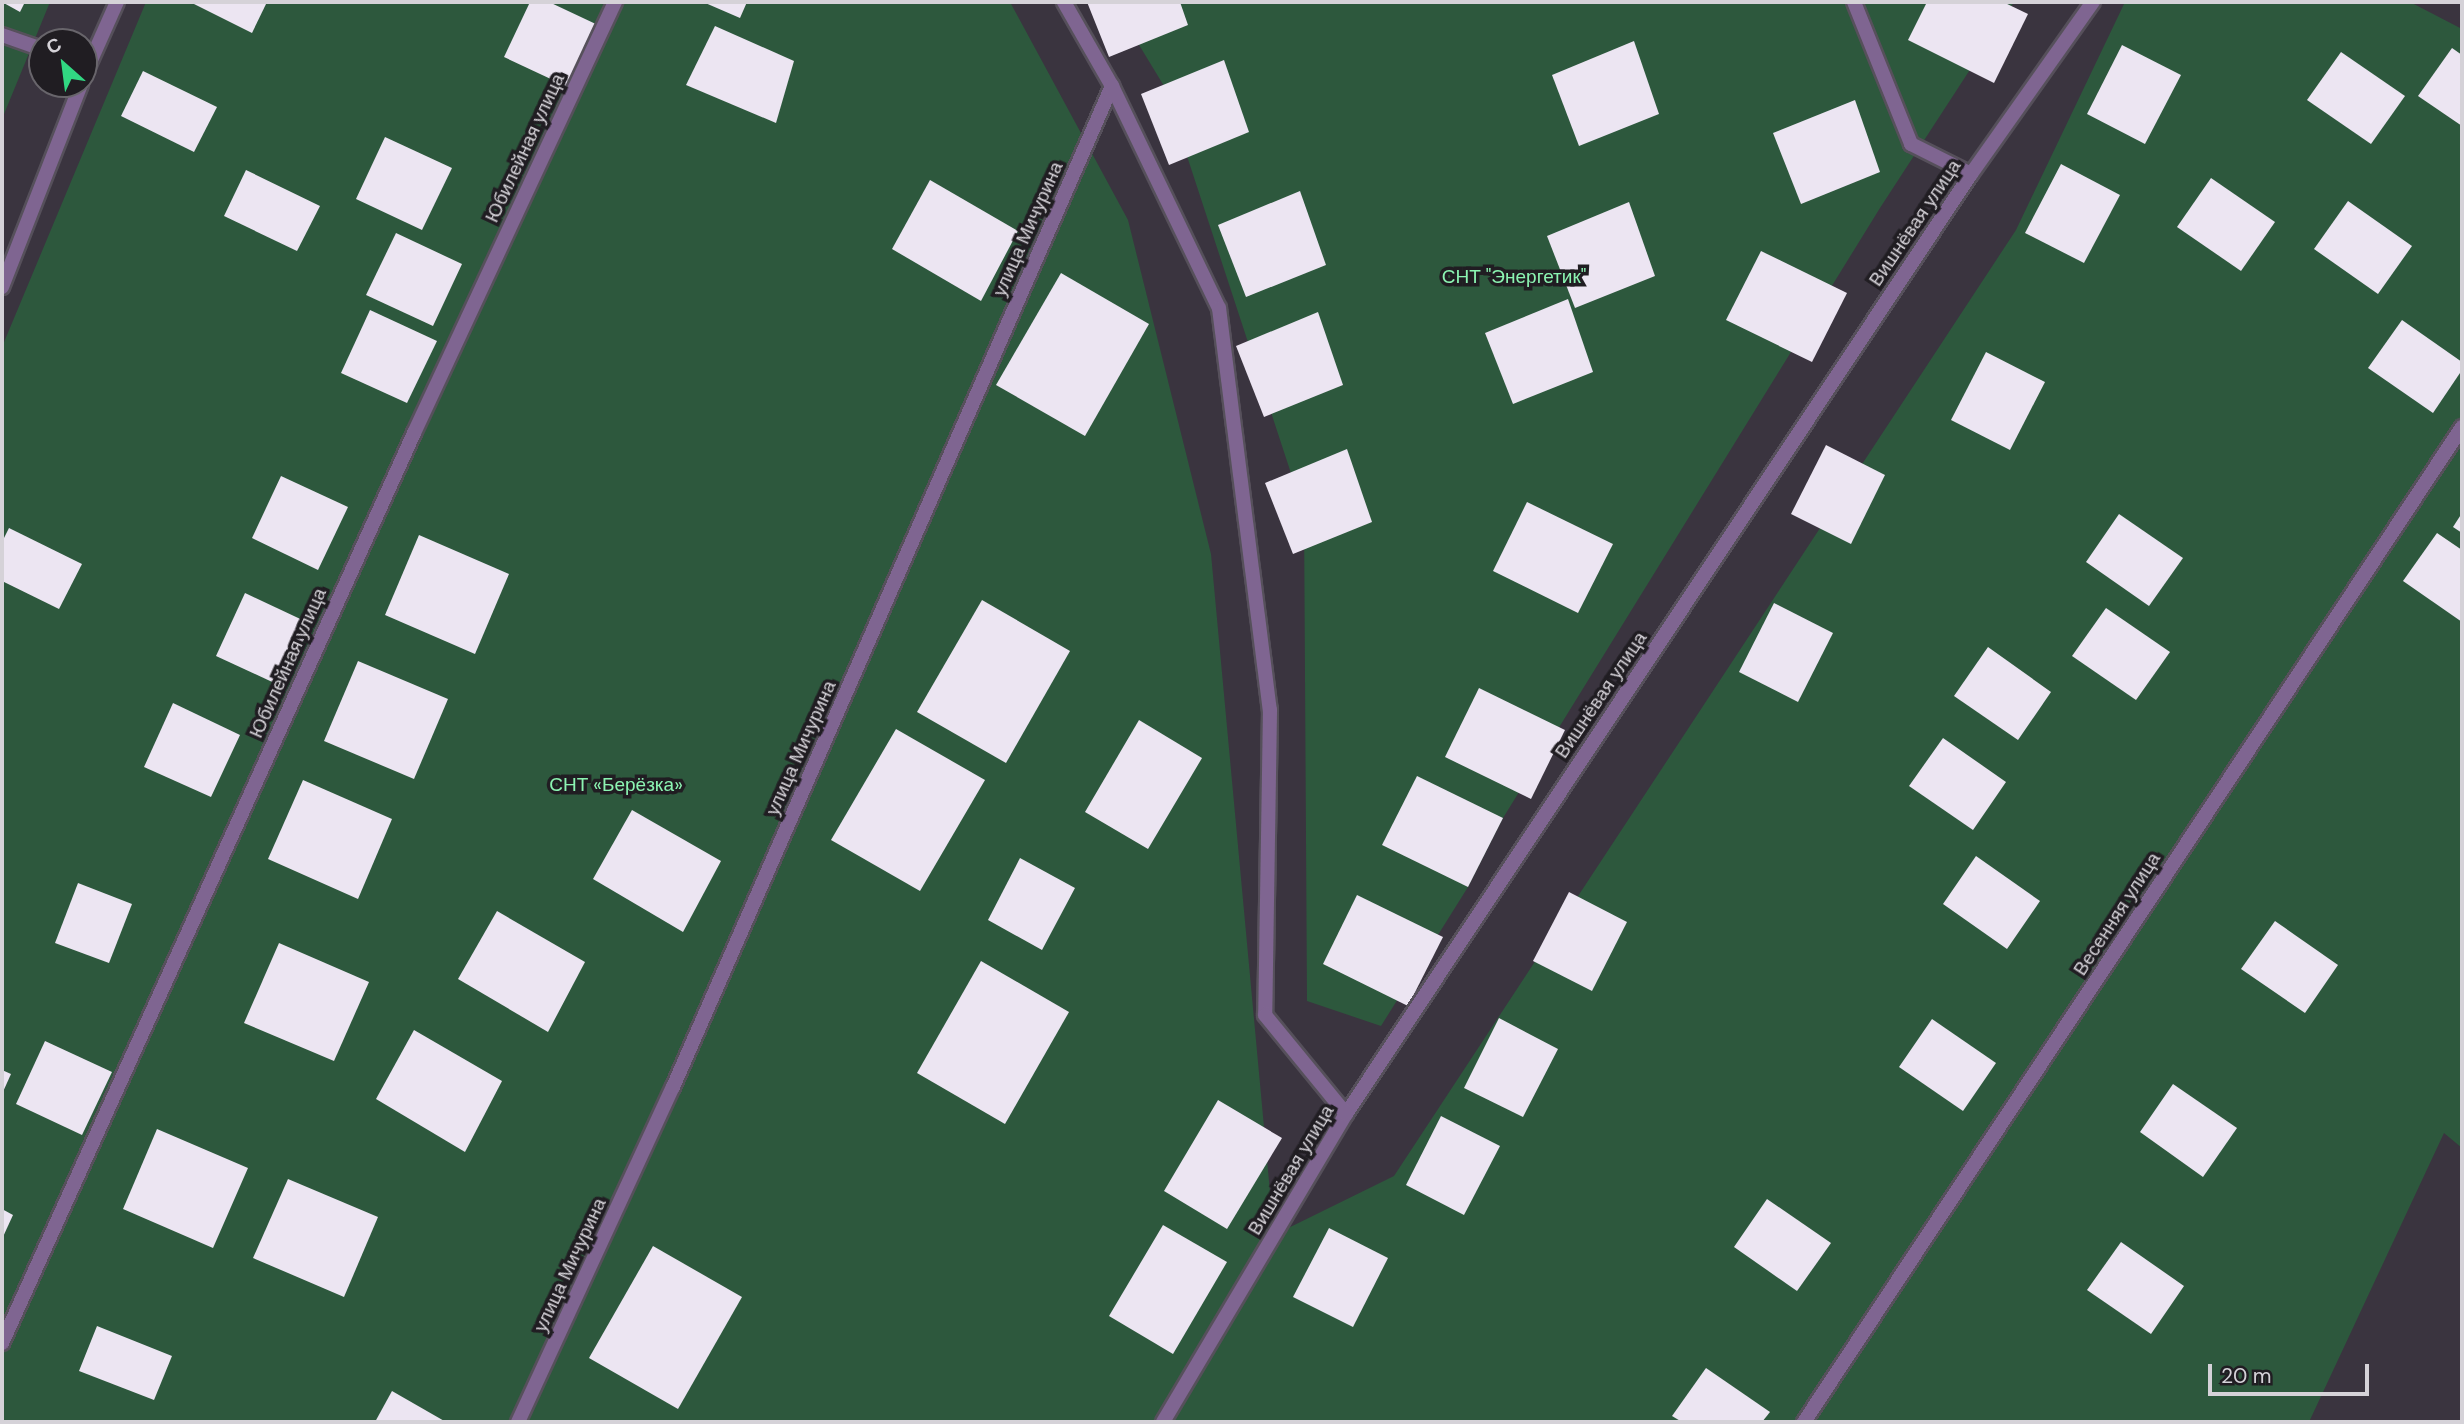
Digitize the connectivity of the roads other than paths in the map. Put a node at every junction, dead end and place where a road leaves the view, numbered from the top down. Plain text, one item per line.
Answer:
1 (117, 2) edge
2 (615, 2) edge
3 (1065, 2) edge
4 (1854, 2) edge
5 (2092, 2) edge
6 (2, 35) edge
7 (98, 41) edge
8 (28, 44) edge
9 (1112, 86) junction
10 (76, 98) edge
11 (1971, 174) junction
12 (2, 287) edge
13 (2462, 427) edge
14 (1346, 1114) junction
15 (2, 1343) edge
16 (518, 1422) edge
17 (1163, 1422) edge
18 (1804, 1422) edge

1 - 7 street
2 - 15 street, Юбилейная улица
3 - 9 street
4 - 11 street
5 - 11 street, Вишнёвая улица
6 - 8 street
9 - 14 street
9 - 16 street, улица Мичурина
10 - 12 street
11 - 14 street, Вишнёвая улица
13 - 18 street, Весенняя улица
14 - 17 street, Вишнёвая улица

